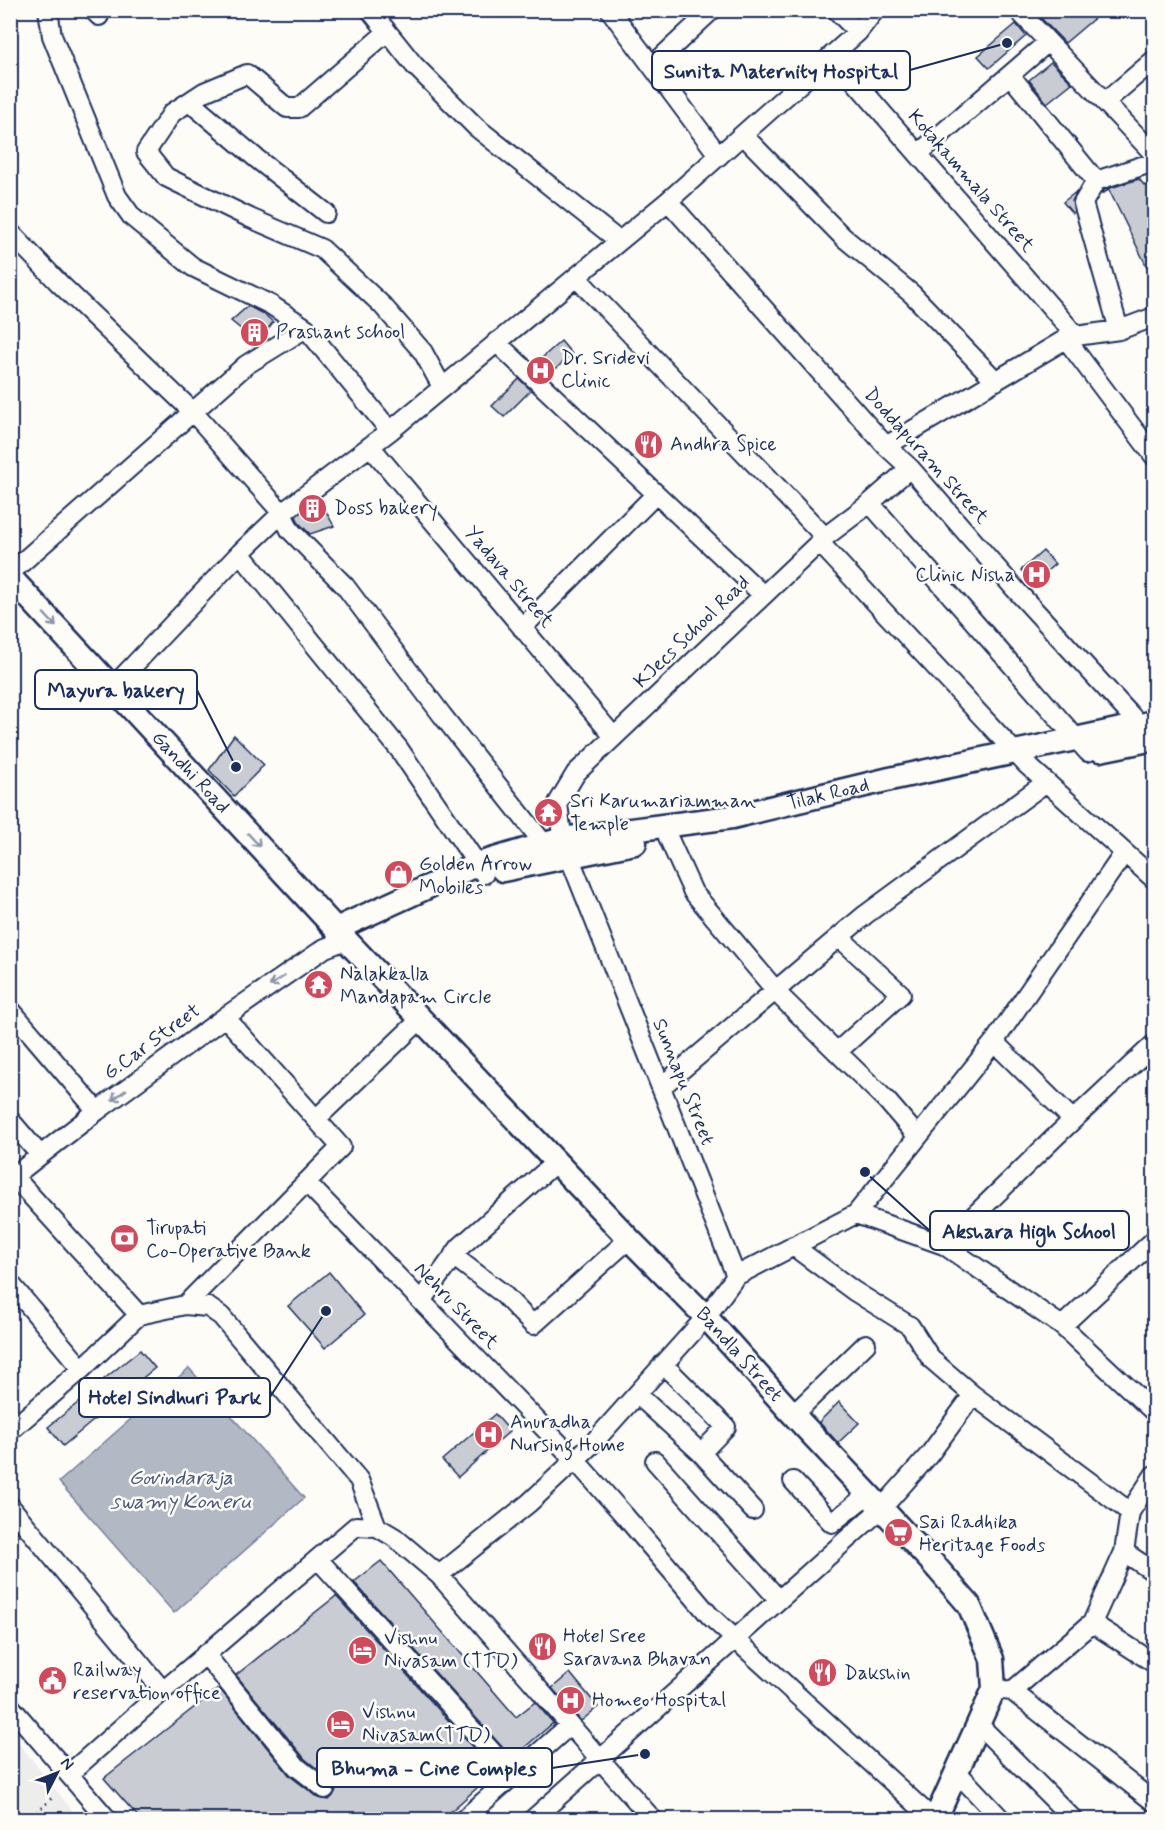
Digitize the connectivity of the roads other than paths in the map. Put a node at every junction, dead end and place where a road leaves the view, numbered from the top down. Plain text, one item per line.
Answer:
1 (48, 10) edge
2 (370, 10) edge
3 (610, 10) edge
4 (836, 10) edge
5 (875, 10) edge
6 (710, 11) edge
7 (1025, 13) edge
8 (387, 32) junction
9 (858, 32) junction
10 (1048, 42) junction
11 (832, 55) junction
12 (1155, 60) edge
13 (652, 66) junction
14 (1010, 75) junction
15 (190, 102) junction
16 (1105, 102) junction
17 (743, 135) junction
18 (918, 154) junction
19 (1155, 154) edge
20 (719, 156) junction
21 (1155, 162) edge
22 (1096, 181) junction
23 (668, 201) junction
24 (326, 213) dead end
25 (10, 232) edge
26 (619, 241) junction
27 (576, 276) junction
28 (1155, 317) edge
29 (306, 328) junction
30 (1119, 330) junction
31 (1071, 338) junction
32 (496, 342) junction
33 (996, 381) junction
34 (442, 387) junction
35 (193, 412) junction
36 (390, 431) junction
37 (370, 446) junction
38 (886, 446) junction
39 (1155, 456) edge
40 (910, 468) junction
41 (656, 494) junction
42 (870, 502) junction
43 (282, 513) junction
44 (822, 539) junction
45 (240, 553) junction
46 (10, 575) edge
47 (763, 595) junction
48 (522, 628) junction
49 (113, 687) junction
50 (1151, 732) edge
51 (614, 737) junction
52 (1082, 746) junction
53 (1020, 758) junction
54 (1045, 783) junction
55 (668, 837) junction
56 (559, 851) junction
57 (1124, 853) junction
58 (481, 869) junction
59 (1155, 879) edge
60 (839, 937) junction
61 (336, 939) junction
62 (776, 990) junction
63 (10, 1009) edge
64 (225, 1017) junction
65 (421, 1019) junction
66 (994, 1042) junction
67 (1155, 1044) edge
68 (837, 1052) junction
69 (661, 1087) junction
70 (97, 1111) junction
71 (316, 1119) junction
72 (10, 1120) edge
73 (1072, 1120) junction
74 (918, 1137) junction
75 (40, 1155) junction
76 (556, 1162) junction
77 (12, 1178) edge
78 (306, 1182) junction
79 (856, 1214) junction
80 (628, 1239) junction
81 (1155, 1239) edge
82 (944, 1245) junction
83 (793, 1246) junction
84 (453, 1256) junction
85 (736, 1276) junction
86 (10, 1283) edge
87 (421, 1301) junction
88 (185, 1305) junction
89 (139, 1315) junction
90 (705, 1317) junction
91 (1062, 1326) junction
92 (866, 1344) dead end
93 (663, 1364) junction
94 (82, 1369) junction
95 (637, 1394) junction
96 (973, 1395) junction
97 (1155, 1412) edge
98 (794, 1414) junction
99 (10, 1431) edge
100 (701, 1453) junction
101 (575, 1460) junction
102 (655, 1461) dead end
103 (1155, 1475) edge
104 (793, 1481) dead end
105 (875, 1501) junction
106 (10, 1506) edge
107 (753, 1510) dead end
108 (1130, 1512) junction
109 (377, 1527) junction
110 (1124, 1552) junction
111 (318, 1559) junction
112 (1155, 1572) edge
113 (439, 1575) junction
114 (779, 1600) junction
115 (1092, 1623) junction
116 (735, 1639) junction
117 (206, 1654) junction
118 (1155, 1663) edge
119 (1003, 1690) junction
120 (162, 1691) junction
121 (10, 1706) edge
122 (978, 1724) junction
123 (570, 1725) junction
124 (601, 1760) junction
125 (956, 1771) junction
126 (70, 1773) junction
127 (513, 1775) junction
128 (325, 1789) dead end
129 (1155, 1802) edge
130 (108, 1820) edge
131 (463, 1820) edge
132 (532, 1820) edge
133 (653, 1820) edge
134 (934, 1820) edge
135 (1002, 1820) edge
136 (1074, 1820) edge

1 - 29 street
2 - 8 street
3 - 13 street
4 - 9 street
5 - 9 street
6 - 13 street
7 - 10 street
8 - 15 street
8 - 26 street
9 - 11 street
10 - 14 street
10 - 16 street
11 - 17 street
11 - 18 street, Kotakammala Street
12 - 16 street
13 - 20 street
14 - 18 street
14 - 22 street
15 - 24 street
15 - 34 street
16 - 19 street
17 - 20 street
17 - 33 street
18 - 31 street, Kotakammala Street
20 - 23 street
21 - 22 street
22 - 30 street
23 - 26 street
23 - 38 street, Doddapuram Street
25 - 35 street
26 - 27 street
27 - 32 street
27 - 44 street
28 - 30 street
29 - 35 street
29 - 36 street
30 - 31 street
31 - 33 street
31 - 39 street, Kotakammala Street
32 - 34 street
32 - 41 street
33 - 38 street
34 - 36 street
35 - 43 street
35 - 46 street
36 - 37 street
37 - 43 street
37 - 48 street, Yadava Street
38 - 40 street, Doddapuram Street
40 - 42 street, KJecs School Road
40 - 50 street, Doddapuram Street
41 - 47 street
41 - 48 street
42 - 44 street, KJecs School Road
42 - 52 street
43 - 45 street
43 - 56 street
44 - 47 street, KJecs School Road
44 - 53 street
45 - 49 street
45 - 58 street
46 -> 49 main road, Gandhi Road
47 - 51 street, KJecs School Road
48 - 51 street, Yadava Street
49 -> 61 main road, Gandhi Road
50 - 52 main road, Tilak Road
51 - 56 street, KJecs School Road
52 - 53 main road, Tilak Road
53 - 54 street
53 - 55 main road, Tilak Road
53 - 56 main road, Tilak Road
54 - 57 street
54 - 60 street
55 - 56 main road, Tilak Road
55 - 62 street
56 - 58 main road, Tilak Road
56 - 69 street, Sunnapu Street
57 - 59 street
57 - 66 street
58 - 61 main road, Tilak Road
60 - 62 street
60 - 68 street
61 -> 64 street, G.Car Street
61 - 65 main road, Bandla Street
62 - 68 street
62 - 69 street
63 - 70 street
64 -> 70 street, G.Car Street
64 - 71 street
65 - 71 street
65 - 76 main road, Bandla Street
66 - 73 street
66 - 74 street
67 - 73 street
68 - 74 street
69 - 85 street, Sunnapu Street
70 - 75 street, G.Car Street
71 - 78 street
72 - 75 street
73 - 82 street
74 - 79 street
75 - 77 street, G.Car Street
76 - 80 main road, Bandla Street
76 - 84 street
77 - 89 street
78 - 87 street, Nehru Street
78 - 88 street
79 - 82 street
79 - 83 street
80 - 84 street
80 - 90 main road, Bandla Street
81 - 91 street
82 - 91 street
83 - 85 street
83 - 96 street
84 - 87 street
85 - 90 street
86 - 94 street
87 - 101 street, Nehru Street
88 - 89 street
88 - 109 street
89 - 94 street
90 - 93 street
90 - 98 main road, Bandla Street
91 - 97 street
92 - 98 street
93 - 95 street
93 - 100 street
94 - 99 street
95 - 100 street
95 - 101 street
96 - 105 street
96 - 108 street
98 - 105 main road, Bandla Street
100 - 107 street
101 - 113 street
101 - 116 street, Nehru Street
102 - 114 street
103 - 108 street
104 - 105 street
105 - 114 street
105 - 119 main road, Bandla Street
106 - 120 street
108 - 110 street
109 - 111 street
109 - 113 street
110 - 112 street
110 - 115 street
111 - 117 street
111 - 127 street
113 - 123 street
114 - 116 street
115 - 118 street
115 - 119 street
116 - 124 street
116 - 134 street, Nehru Street
117 - 120 street
117 - 128 street
119 - 122 main road, Bandla Street
119 - 129 street
120 - 126 street
121 - 126 street
122 - 125 main road, Bandla Street
122 - 136 street
123 - 124 street
123 - 127 street
124 - 132 street
124 - 133 street
125 - 134 main road, Bandla Street
125 - 135 street
126 - 130 street
127 - 131 street

